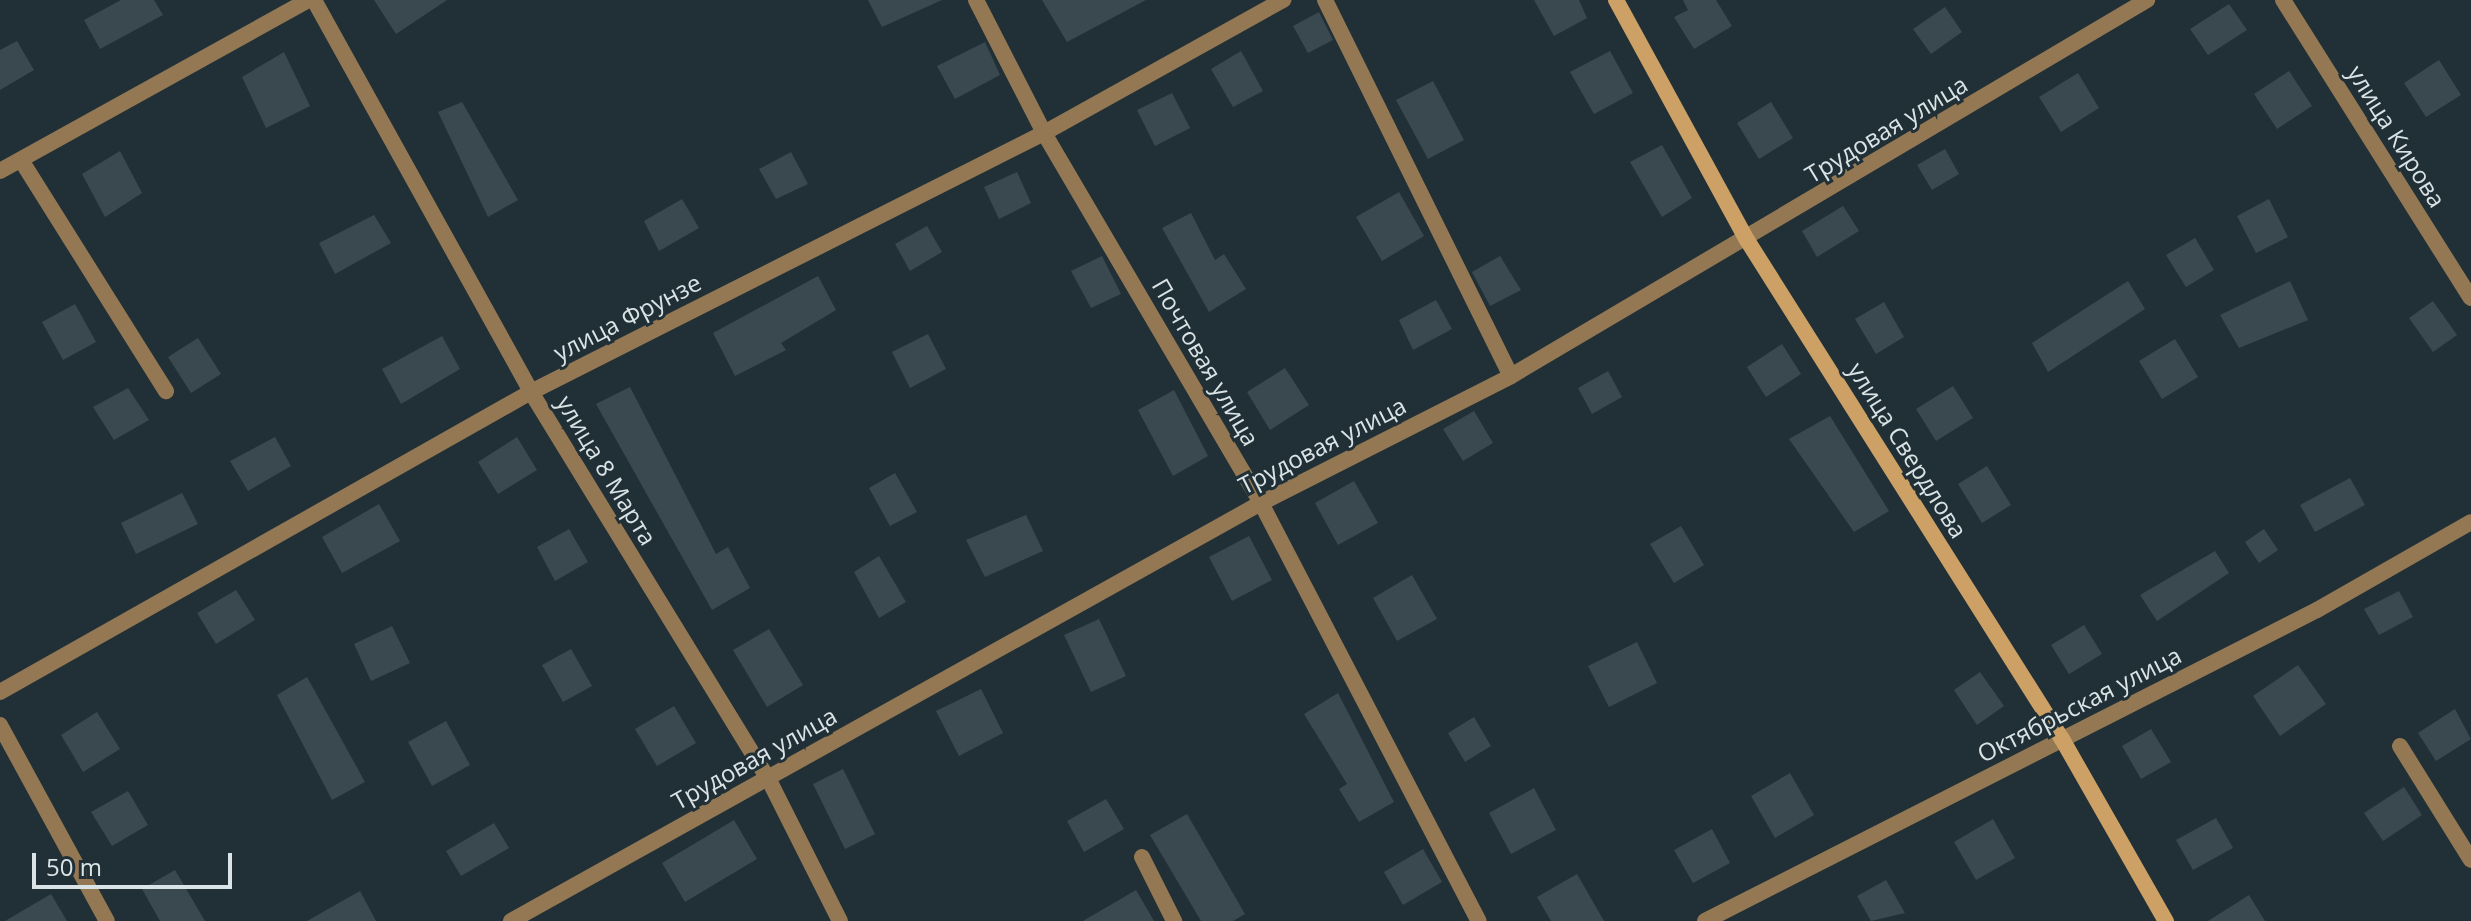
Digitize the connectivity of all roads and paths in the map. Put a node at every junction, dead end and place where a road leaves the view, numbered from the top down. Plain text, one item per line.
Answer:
1 (311, 0) edge
2 (976, 0) edge
3 (1282, 0) edge
4 (1325, 0) edge
5 (1616, 0) edge
6 (2147, 0) edge
7 (2283, 0) edge
8 (1044, 133) junction
9 (21, 160) junction
10 (0, 171) edge
11 (1747, 240) junction
12 (2471, 298) edge
13 (1511, 376) junction
14 (166, 391) dead end
15 (531, 392) junction
16 (1261, 503) junction
17 (2471, 522) edge
18 (0, 692) edge
19 (0, 725) edge
20 (2062, 739) junction
21 (2400, 746) dead end
22 (768, 778) junction
23 (1142, 857) dead end
24 (2471, 860) edge
25 (107, 921) edge
26 (511, 921) edge
27 (840, 921) edge
28 (1174, 921) edge
29 (1479, 921) edge
30 (1705, 921) edge
31 (2166, 921) edge

1 - 9 street
1 - 15 street, улица 8 Марта
2 - 8 street, Почтовая улица
3 - 8 street, улица Фрунзе
4 - 13 street
5 - 11 street, улица Свердлова
6 - 11 street, Трудовая улица
7 - 12 street, улица Кирова
8 - 15 street, улица Фрунзе
8 - 16 street, Почтовая улица
9 - 10 street
9 - 14 street
11 - 13 street, Трудовая улица
11 - 20 street, улица Свердлова
13 - 16 street, Трудовая улица
15 - 18 street, улица Фрунзе
15 - 22 street, улица 8 Марта
16 - 22 street, Трудовая улица
16 - 29 street, Почтовая улица
17 - 20 street, Октябрьская улица
19 - 25 street
20 - 30 street, Октябрьская улица
20 - 31 street, улица Свердлова
21 - 24 street
22 - 26 street, Трудовая улица
22 - 27 street, улица 8 Марта
23 - 28 street

